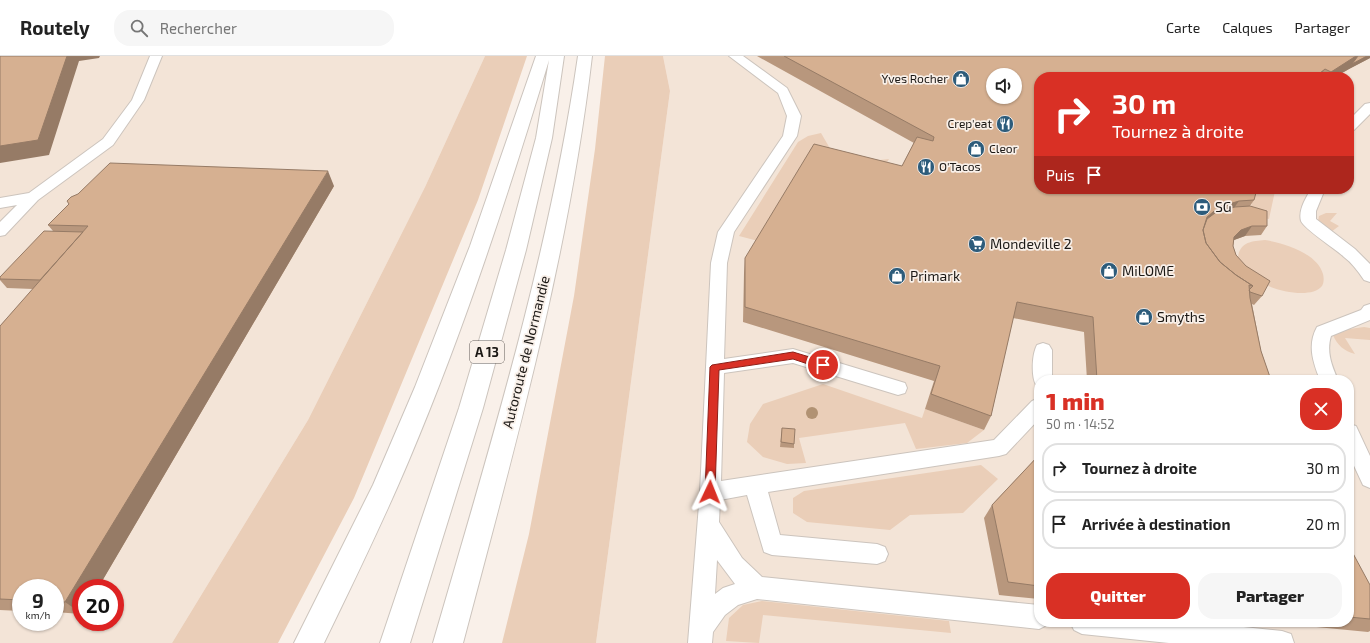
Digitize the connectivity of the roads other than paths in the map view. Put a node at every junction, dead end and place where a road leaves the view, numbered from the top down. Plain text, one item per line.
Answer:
1 (156, 56) edge
2 (543, 56) edge
3 (557, 56) edge
4 (585, 56) edge
5 (736, 56) edge
6 (1370, 107) edge
7 (1354, 122) edge
8 (1316, 194) edge
9 (33, 198) junction
10 (0, 203) edge
11 (0, 231) edge
12 (1370, 276) edge
13 (1370, 310) edge
14 (1043, 350) dead end
15 (715, 367) junction
16 (1043, 375) edge
17 (1327, 375) edge
18 (898, 388) dead end
19 (1034, 411) edge
20 (1354, 443) edge
21 (1370, 479) edge
22 (755, 485) junction
23 (710, 492) junction
24 (708, 523) junction
25 (877, 554) dead end
26 (757, 588) junction
27 (1034, 617) edge
28 (1130, 627) edge
29 (700, 635) edge
30 (309, 643) edge
31 (395, 643) edge
32 (448, 643) edge
33 (1282, 643) edge

1 - 9 lane
2 - 30 highway
3 - 31 highway, A 13
4 - 32 highway, Autoroute de Normandie / A 13
5 - 15 lane
6 - 7 lane
8 - 12 lane
9 - 10 lane
9 - 11 lane
13 - 17 lane
14 - 16 lane
15 - 18 lane
15 - 23 lane
19 - 22 lane
20 - 21 lane
22 - 23 lane
22 - 25 lane
23 - 24 lane
24 - 26 lane
24 - 29 lane
26 - 27 lane
26 - 29 lane
28 - 33 lane

